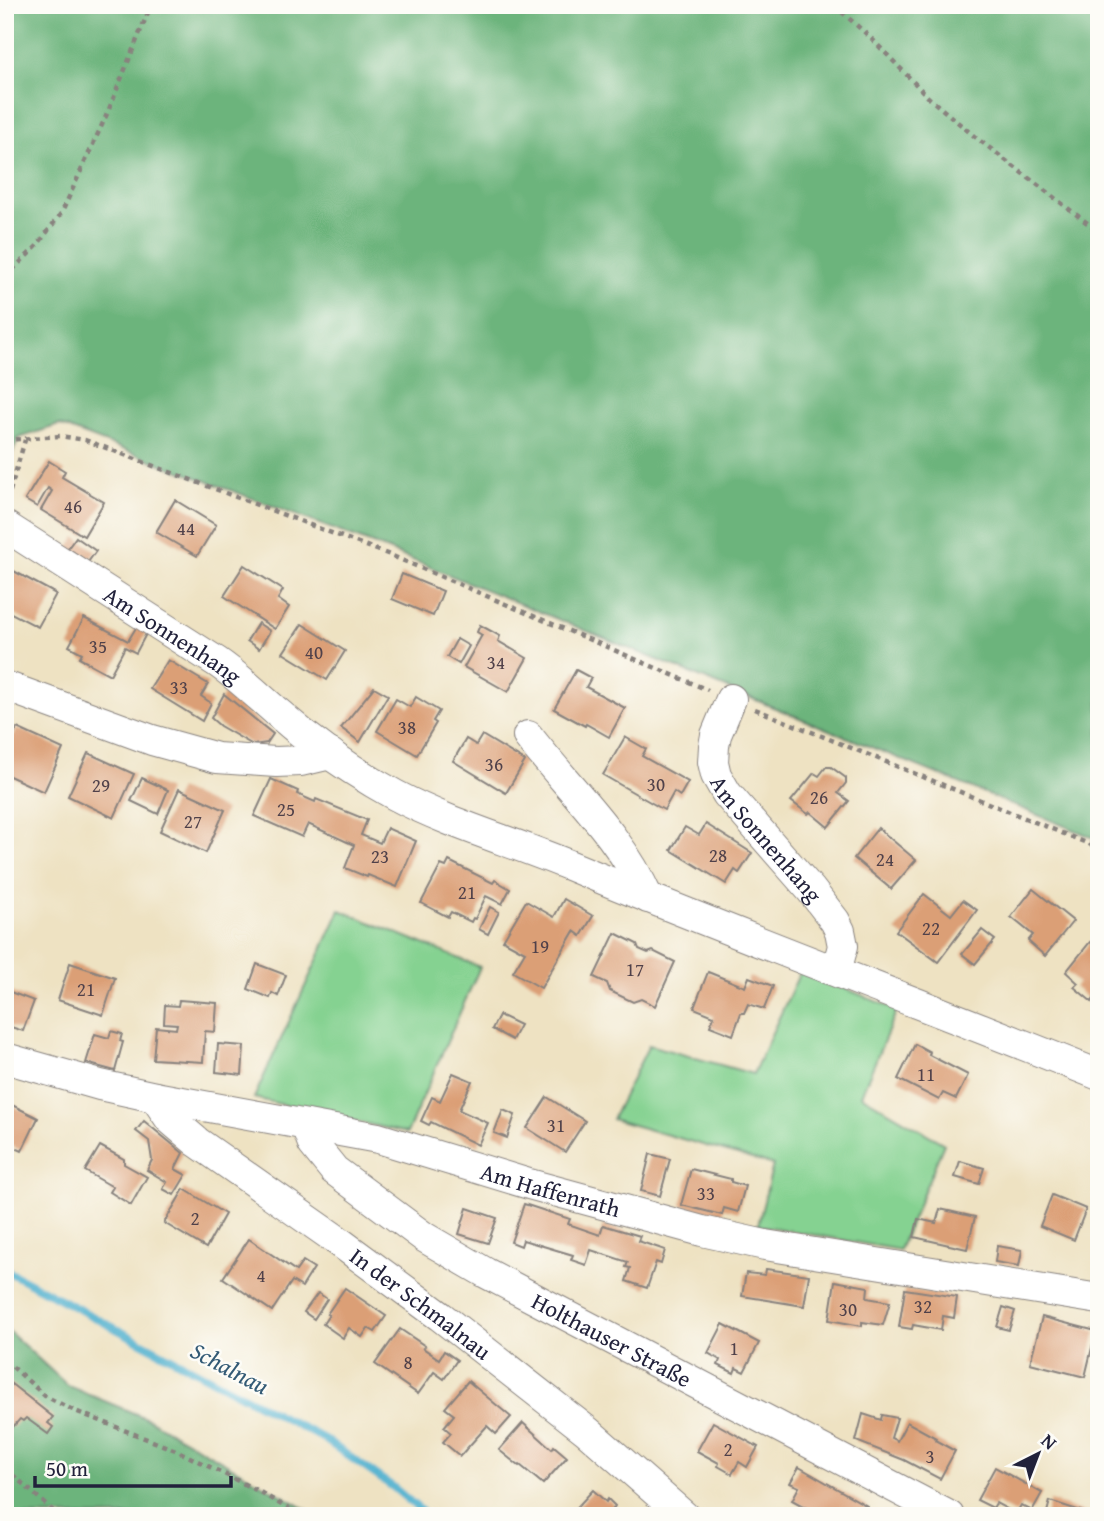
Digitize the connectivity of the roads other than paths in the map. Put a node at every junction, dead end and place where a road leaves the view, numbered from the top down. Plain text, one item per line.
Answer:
1 (5, 526) edge
2 (5, 686) edge
3 (731, 699) road end
4 (528, 736) dead end
5 (331, 754) junction
6 (648, 898) junction
7 (836, 971) junction
8 (5, 1058) edge
9 (1099, 1075) edge
10 (155, 1097) junction
11 (306, 1125) junction
12 (1099, 1299) edge
13 (684, 1516) edge
14 (949, 1516) edge

1 - 5 street, Am Sonnenhang
2 - 5 street
3 - 7 street, Am Sonnenhang
4 - 6 street
5 - 6 street, Am Sonnenhang
6 - 7 street, Am Sonnenhang
7 - 9 street, Am Sonnenhang
8 - 10 street, Am Haffenrath
10 - 11 street, Am Haffenrath
10 - 13 street, In der Schmalnau
11 - 12 street, Am Haffenrath
11 - 14 street, Holthauser Straße

